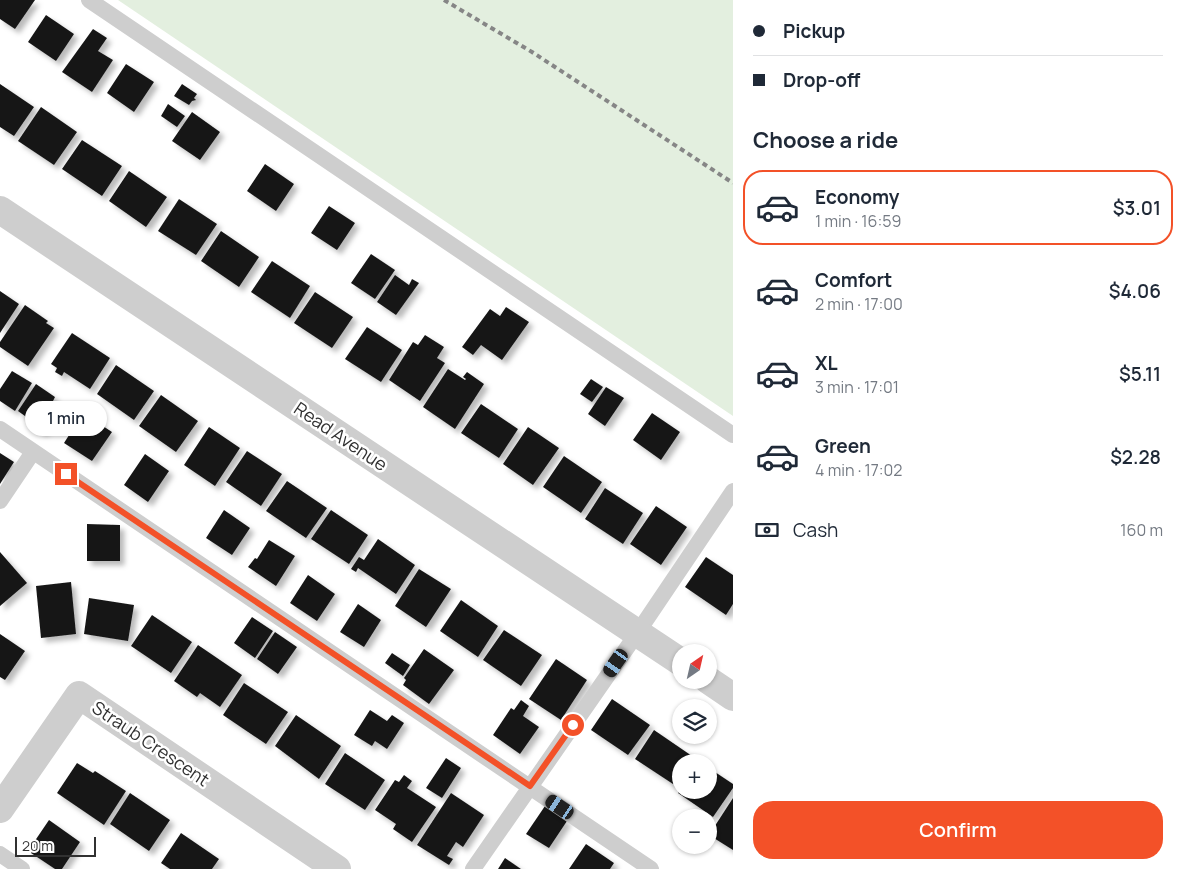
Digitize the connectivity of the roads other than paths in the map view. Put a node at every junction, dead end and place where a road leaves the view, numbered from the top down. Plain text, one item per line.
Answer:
1 (89, 0) edge
2 (0, 210) edge
3 (0, 430) edge
4 (733, 435) edge
5 (33, 452) junction
6 (733, 490) edge
7 (0, 501) edge
8 (638, 632) junction
9 (672, 656) edge
10 (718, 687) edge
11 (733, 697) edge
12 (530, 786) junction
13 (0, 809) edge
14 (0, 854) edge
15 (22, 869) edge
16 (337, 869) edge
17 (473, 869) edge
18 (651, 869) edge

1 - 4 lane
2 - 8 street, Read Avenue
3 - 5 lane
5 - 7 lane
5 - 12 lane
6 - 8 lane
8 - 9 street, Read Avenue
8 - 12 lane
10 - 11 street
12 - 17 lane
12 - 18 lane
13 - 16 street, Straub Crescent
14 - 15 lane

